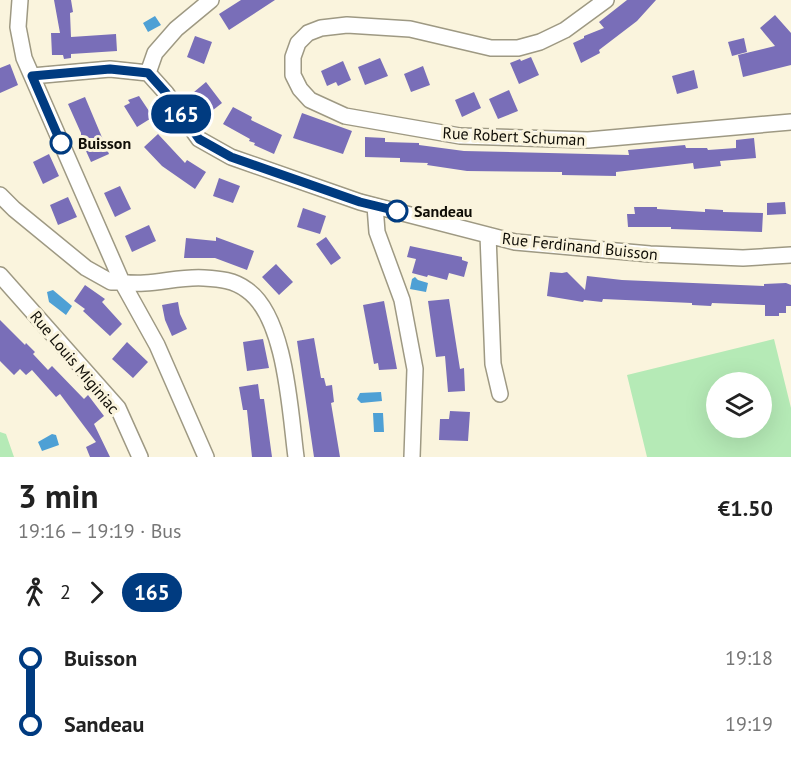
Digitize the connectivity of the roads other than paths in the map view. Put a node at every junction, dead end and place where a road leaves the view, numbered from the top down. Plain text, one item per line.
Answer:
1 (20, 0) edge
2 (211, 0) edge
3 (606, 0) edge
4 (148, 73) junction
5 (32, 76) junction
6 (791, 122) edge
7 (0, 195) edge
8 (375, 206) junction
9 (488, 235) junction
10 (791, 255) edge
11 (0, 275) edge
12 (122, 282) junction
13 (500, 394) dead end
14 (140, 457) edge
15 (206, 457) edge
16 (296, 457) edge
17 (412, 457) edge

1 - 5 street
2 - 4 street
3 - 6 street, Rue Robert Schuman
4 - 5 street
4 - 8 street, Rue Ferdinand Buisson
5 - 12 street
7 - 12 street
8 - 9 street, Rue Ferdinand Buisson
8 - 17 street
9 - 10 street, Rue Ferdinand Buisson
9 - 13 street
11 - 14 street, Rue Louis Miginiac
12 - 15 street
12 - 16 street

